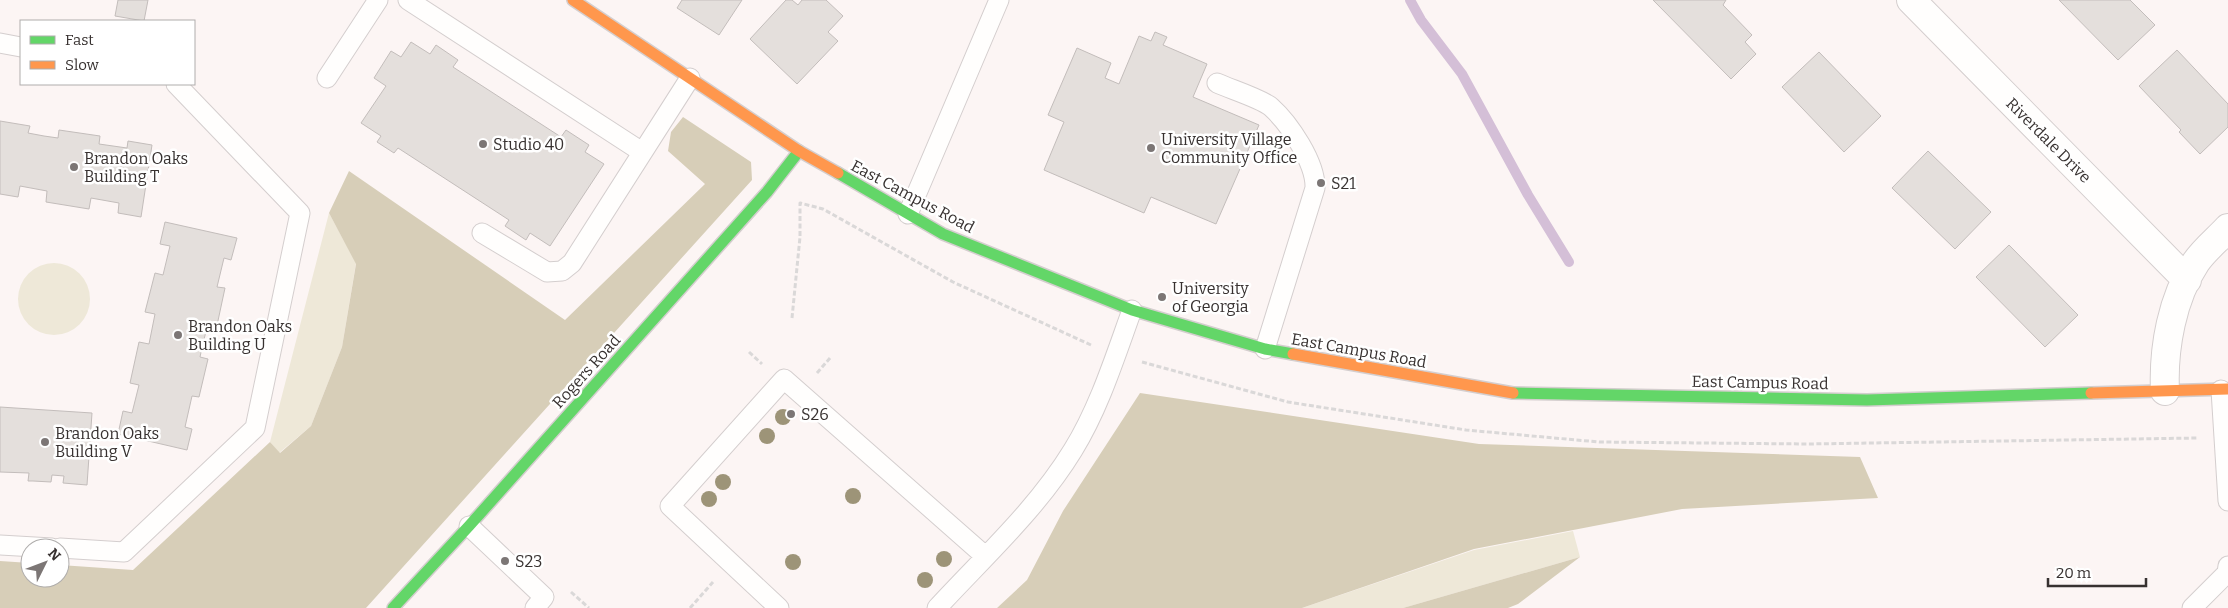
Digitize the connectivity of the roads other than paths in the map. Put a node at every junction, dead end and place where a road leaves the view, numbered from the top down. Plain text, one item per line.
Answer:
1 (378, 0) edge
2 (408, 0) edge
3 (573, 0) edge
4 (998, 0) edge
5 (1911, 0) edge
6 (0, 43) edge
7 (20, 47) edge
8 (327, 78) dead end
9 (690, 78) junction
10 (1217, 83) dead end
11 (177, 85) edge
12 (799, 151) junction
13 (642, 152) junction
14 (908, 214) junction
15 (2228, 228) edge
16 (482, 233) dead end
17 (2187, 280) junction
18 (1132, 310) junction
19 (1265, 350) junction
20 (2225, 389) edge
21 (2165, 391) junction
22 (2228, 501) edge
23 (469, 526) junction
24 (0, 545) edge
25 (20, 546) edge
26 (70, 549) edge
27 (985, 556) junction
28 (2228, 566) edge
29 (393, 608) edge
30 (535, 608) edge
31 (779, 608) edge
32 (937, 608) edge
33 (2192, 608) edge

1 - 8 lane
2 - 13 lane
3 - 9 main road, East Campus Road
4 - 14 lane
5 - 17 street, Riverdale Drive
6 - 7 lane
9 - 12 main road, East Campus Road
9 - 13 lane
10 - 19 lane
11 - 26 lane
12 - 14 main road, East Campus Road
12 - 23 main road, Rogers Road
13 - 16 lane
14 - 18 main road, East Campus Road
15 - 17 street
17 - 21 street
18 - 19 main road, East Campus Road
18 - 27 lane
19 - 21 main road, East Campus Road
20 - 21 main road, East Campus Road
20 - 22 lane
23 - 29 main road, Rogers Road
23 - 30 lane
24 - 25 lane
27 - 31 lane
27 - 32 lane
28 - 33 lane

